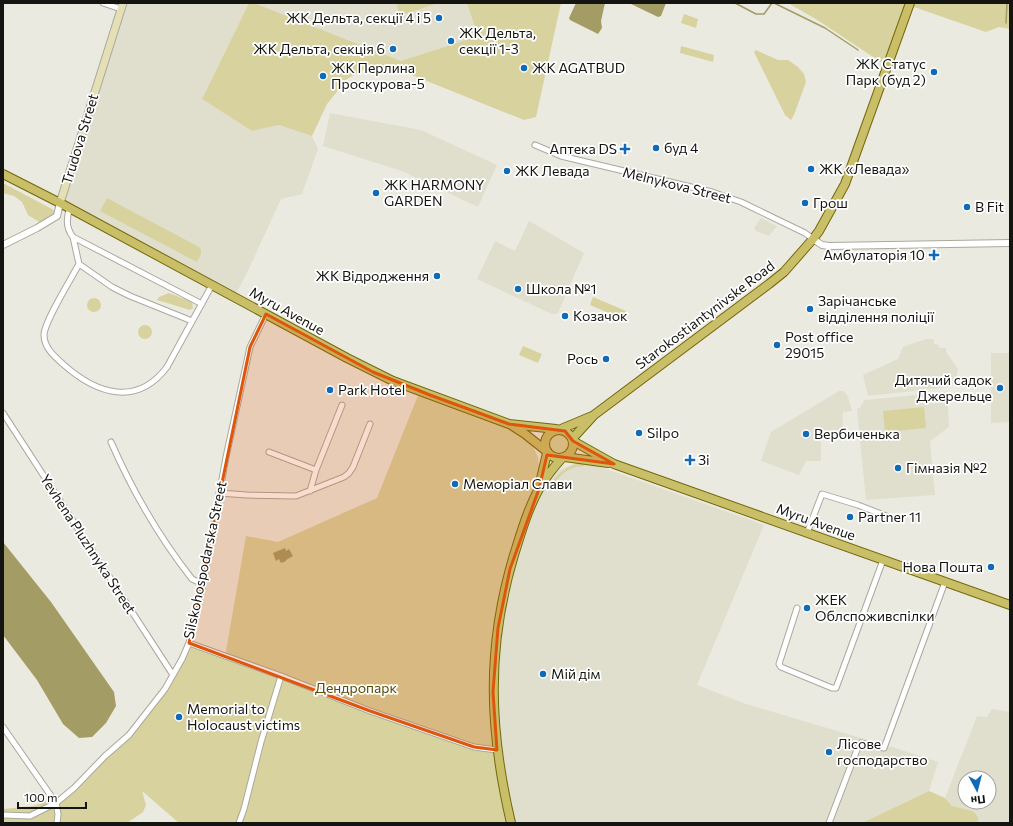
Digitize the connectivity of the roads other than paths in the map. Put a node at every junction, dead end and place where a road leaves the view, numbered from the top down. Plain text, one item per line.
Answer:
1 (102, 3) edge
2 (910, 3) edge
3 (122, 6) edge
4 (535, 144) dead end
5 (3, 174) edge
6 (60, 203) junction
7 (70, 208) junction
8 (72, 235) junction
9 (813, 239) junction
10 (1010, 243) edge
11 (3, 245) edge
12 (79, 264) junction
13 (212, 285) junction
14 (202, 304) junction
15 (266, 314) junction
16 (192, 321) junction
17 (342, 405) dead end
18 (3, 413) edge
19 (594, 415) junction
20 (370, 424) dead end
21 (509, 424) junction
22 (559, 429) junction
23 (573, 440) junction
24 (111, 442) dead end
25 (546, 451) junction
26 (269, 452) dead end
27 (563, 457) junction
28 (614, 464) junction
29 (316, 470) junction
30 (539, 489) junction
31 (310, 491) junction
32 (219, 493) junction
33 (894, 519) dead end
34 (808, 533) junction
35 (883, 560) junction
36 (946, 582) junction
37 (203, 584) junction
38 (1010, 605) edge
39 (797, 608) dead end
40 (189, 643) junction
41 (173, 675) junction
42 (281, 676) junction
43 (3, 727) edge
44 (497, 750) junction
45 (56, 803) junction
46 (3, 815) edge
47 (57, 823) edge
48 (239, 823) edge
49 (511, 823) edge
50 (829, 823) edge

1 - 3 street
2 - 9 main road, Starokostiantynivske Road
3 - 6 main road, Trudova Street
4 - 9 street, Melnykova Street
5 - 6 main road, Myru Avenue
6 - 7 main road, Myru Avenue
6 - 11 street, Trudova Street
7 - 8 street
7 - 13 main road, Myru Avenue
8 - 12 street
8 - 14 street
9 - 10 street
9 - 19 main road, Starokostiantynivske Road
12 - 16 street
12 - 16 street
13 - 14 street
13 - 15 main road, Myru Avenue
14 - 16 street
15 - 21 main road, Myru Avenue
15 - 32 street, Silskohospodarska Street
17 - 29 street
18 - 41 street, Yevhena Pluzhnyka Street
19 - 22 main road
19 - 23 main road
20 - 31 street
21 - 22 main road, Myru Avenue
21 - 25 main road, Myru Avenue
22 - 23 main road
22 - 25 main road
23 - 27 main road
23 - 28 main road, Myru Avenue
24 - 37 street
25 - 27 main road
25 - 30 main road
26 - 29 street
27 - 28 main road, Myru Avenue
27 - 30 main road
28 - 34 main road, Myru Avenue
29 - 31 street
30 - 44 main road
31 - 32 street
32 - 37 street, Silskohospodarska Street
33 - 34 street
34 - 35 main road, Myru Avenue
35 - 36 main road, Myru Avenue
35 - 39 street
36 - 38 main road, Myru Avenue
36 - 50 street
37 - 40 street, Silskohospodarska Street
40 - 41 street, Silskohospodarska Street
40 - 42 street
41 - 45 street, Silskohospodarska Street
42 - 44 street
42 - 48 street
43 - 45 street
44 - 49 main road
45 - 46 street, Silskohospodarska Street
45 - 47 street

